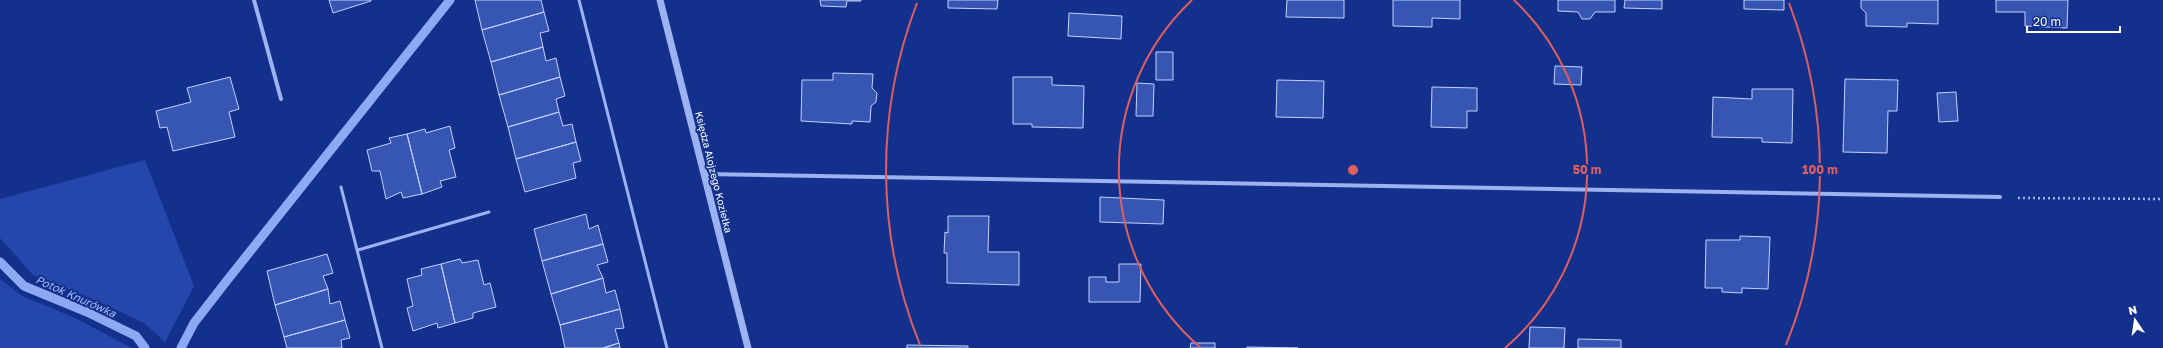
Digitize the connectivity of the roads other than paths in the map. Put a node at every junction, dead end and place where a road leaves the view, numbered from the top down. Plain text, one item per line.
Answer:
1 (254, 0) edge
2 (580, 0) edge
3 (660, 0) edge
4 (281, 99) dead end
5 (704, 174) junction
6 (341, 186) dead end
7 (2000, 197) road end
8 (489, 212) dead end
9 (358, 250) junction
10 (382, 348) edge
11 (667, 348) edge
12 (748, 348) edge

1 - 4 street
2 - 11 lane
3 - 5 street, Księdza Alojzego Koziełka
5 - 7 street
5 - 12 street, Księdza Alojzego Koziełka
6 - 9 lane
8 - 9 lane
9 - 10 lane

